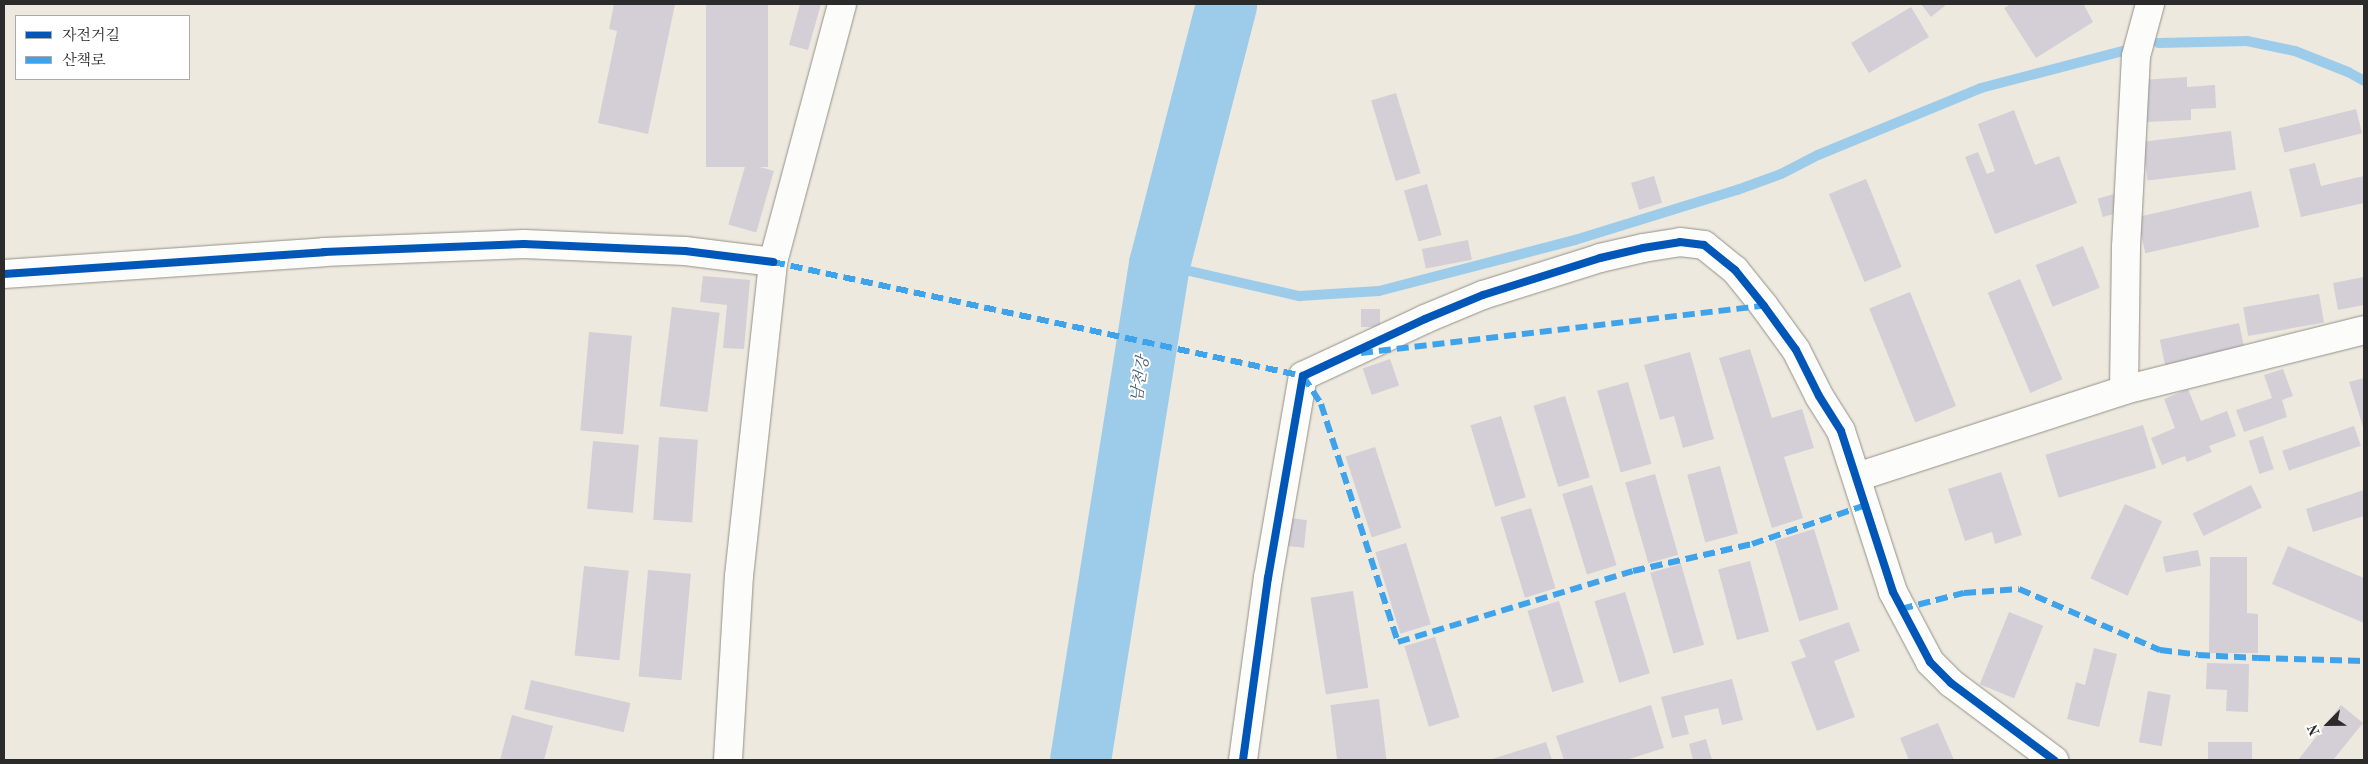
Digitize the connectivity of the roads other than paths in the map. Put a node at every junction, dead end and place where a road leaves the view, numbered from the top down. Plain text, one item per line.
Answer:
1 (842, 4) edge
2 (2150, 4) edge
3 (773, 262) junction
4 (4, 274) edge
5 (2364, 330) edge
6 (2124, 390) junction
7 (1857, 477) junction
8 (728, 760) edge
9 (1243, 760) edge
10 (2054, 760) edge

1 - 3 street
2 - 6 street
3 - 4 street
3 - 8 street
5 - 6 street
6 - 7 street
7 - 9 street
7 - 10 street

